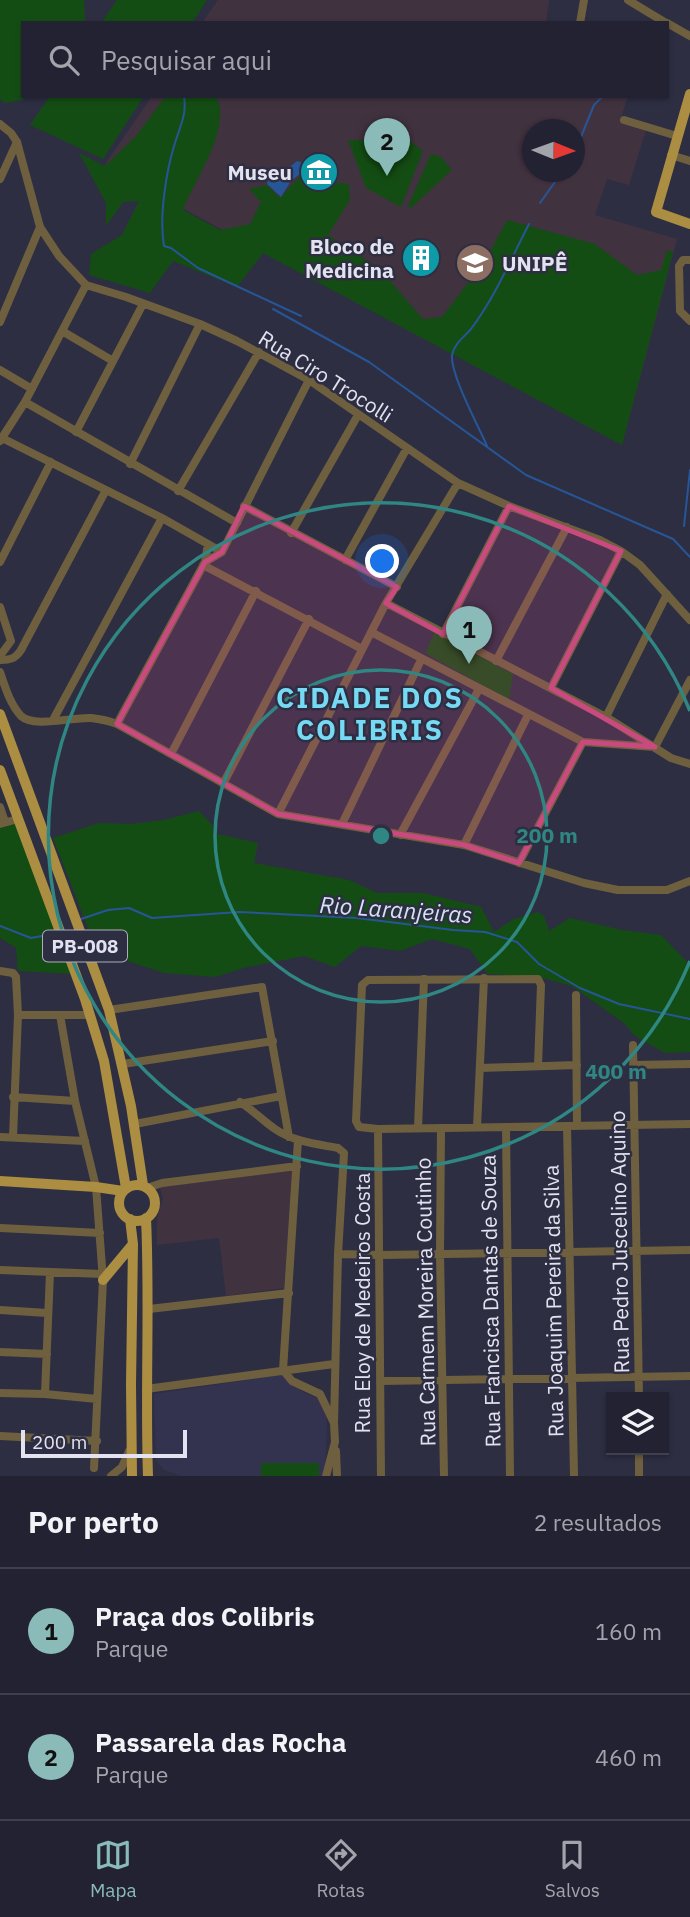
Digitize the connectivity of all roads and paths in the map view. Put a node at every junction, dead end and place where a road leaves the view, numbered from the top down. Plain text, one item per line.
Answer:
1 (584, 0) edge
2 (628, 0) edge
3 (580, 21) edge
4 (664, 21) edge
5 (669, 24) edge
6 (676, 29) junction
7 (669, 35) edge
8 (690, 36) edge
9 (690, 98) edge
10 (624, 120) dead end
11 (0, 124) edge
12 (677, 136) junction
13 (17, 142) junction
14 (671, 155) junction
15 (690, 161) edge
16 (0, 179) edge
17 (690, 224) edge
18 (40, 227) junction
19 (690, 260) edge
20 (86, 285) junction
21 (144, 304) junction
22 (690, 321) edge
23 (0, 322) edge
24 (200, 324) junction
25 (62, 331) junction
26 (259, 352) junction
27 (113, 361) junction
28 (0, 370) edge
29 (309, 380) junction
30 (32, 389) junction
31 (25, 402) junction
32 (358, 415) junction
33 (76, 432) junction
34 (1, 439) edge
35 (407, 448) junction
36 (51, 462) junction
37 (130, 464) junction
38 (458, 483) junction
39 (106, 491) junction
40 (178, 491) junction
41 (244, 506) junction
42 (509, 506) junction
43 (162, 519) junction
44 (237, 523) junction
45 (567, 527) junction
46 (291, 533) junction
47 (208, 544) junction
48 (621, 551) junction
49 (222, 552) junction
50 (345, 560) junction
51 (0, 562) edge
52 (204, 563) junction
53 (397, 587) junction
54 (256, 591) junction
55 (667, 594) junction
56 (386, 603) junction
57 (0, 607) edge
58 (309, 619) junction
59 (690, 620) edge
60 (371, 632) junction
61 (443, 634) junction
62 (362, 649) junction
63 (0, 658) edge
64 (421, 660) junction
65 (496, 661) junction
66 (0, 672) edge
67 (690, 680) edge
68 (551, 688) junction
69 (479, 689) junction
70 (0, 714) edge
71 (528, 715) junction
72 (606, 717) junction
73 (54, 720) junction
74 (117, 724) junction
75 (583, 742) junction
76 (655, 747) junction
77 (172, 754) junction
78 (690, 764) edge
79 (0, 770) edge
80 (223, 784) junction
81 (0, 807) edge
82 (278, 814) junction
83 (18, 819) junction
84 (3, 823) edge
85 (342, 824) junction
86 (400, 835) junction
87 (464, 845) junction
88 (519, 863) junction
89 (690, 881) edge
90 (0, 971) edge
91 (484, 978) junction
92 (424, 979) junction
93 (576, 995) dead end
94 (109, 1010) junction
95 (18, 1014) junction
96 (55, 1015) junction
97 (90, 1015) junction
98 (273, 1041) junction
99 (633, 1045) dead end
100 (123, 1064) junction
101 (690, 1064) edge
102 (577, 1065) junction
103 (633, 1065) junction
104 (538, 1066) junction
105 (480, 1068) junction
106 (281, 1096) junction
107 (13, 1097) junction
108 (75, 1101) junction
109 (240, 1102) junction
110 (634, 1124) junction
111 (690, 1124) edge
112 (135, 1125) junction
113 (568, 1125) junction
114 (506, 1126) junction
115 (577, 1126) junction
116 (477, 1127) junction
117 (418, 1128) junction
118 (441, 1128) junction
119 (378, 1129) junction
120 (0, 1137) edge
121 (13, 1137) junction
122 (289, 1137) junction
123 (298, 1140) junction
124 (85, 1141) junction
125 (297, 1166) junction
126 (0, 1181) edge
127 (145, 1186) junction
128 (96, 1187) junction
129 (125, 1190) junction
130 (120, 1206) junction
131 (146, 1218) junction
132 (130, 1219) junction
133 (0, 1228) edge
134 (100, 1233) junction
135 (133, 1244) junction
136 (690, 1250) edge
137 (636, 1251) junction
138 (570, 1252) junction
139 (508, 1253) junction
140 (338, 1254) junction
141 (440, 1254) junction
142 (380, 1255) junction
143 (0, 1269) edge
144 (50, 1272) junction
145 (103, 1277) junction
146 (289, 1293) junction
147 (149, 1309) junction
148 (0, 1310) edge
149 (47, 1312) junction
150 (0, 1352) edge
151 (47, 1354) junction
152 (334, 1364) junction
153 (283, 1370) junction
154 (690, 1376) edge
155 (638, 1377) junction
156 (572, 1378) junction
157 (510, 1379) junction
158 (443, 1380) junction
159 (380, 1381) junction
160 (146, 1389) junction
161 (639, 1392) edge
162 (0, 1393) edge
163 (45, 1394) junction
164 (97, 1399) junction
165 (334, 1423) junction
166 (0, 1436) edge
167 (97, 1441) junction
168 (131, 1441) junction
169 (335, 1442) junction
170 (639, 1455) edge
171 (94, 1468) dead end
172 (111, 1476) edge
173 (132, 1476) edge
174 (148, 1476) edge
175 (326, 1476) edge
176 (337, 1476) edge
177 (381, 1476) edge
178 (444, 1476) edge
179 (510, 1476) edge
180 (573, 1476) edge
181 (639, 1476) edge

1 - 3 street
2 - 4 street
5 - 6 street
6 - 7 street
6 - 8 street
9 - 12 main road
10 - 12 street
11 - 13 street, Rua Ciro Trocolli
12 - 14 main road
13 - 16 street
13 - 18 street, Rua Ciro Trocolli
14 - 15 street
14 - 17 main road
18 - 20 street, Rua Ciro Trocolli
18 - 23 street
19 - 22 street
20 - 21 street, Rua Ciro Trocolli
20 - 25 street
21 - 24 street, Rua Ciro Trocolli
21 - 27 street
24 - 26 street, Rua Ciro Trocolli
24 - 37 street
25 - 27 street
25 - 30 street
26 - 29 street, Rua Ciro Trocolli
26 - 40 street
27 - 33 street
28 - 30 street
29 - 32 street, Rua Ciro Trocolli
29 - 41 street
30 - 31 street
31 - 33 street
31 - 34 street
32 - 35 street, Rua Ciro Trocolli
32 - 46 street
33 - 37 street
34 - 36 street
35 - 38 street, Rua Ciro Trocolli
35 - 50 street
36 - 39 street
36 - 51 street
37 - 40 street
38 - 42 street, Rua Ciro Trocolli
38 - 53 street
39 - 43 street
39 - 63 street
40 - 44 street
41 - 44 street
41 - 46 street
42 - 45 street, Rua Ciro Trocolli
42 - 61 street
43 - 47 street
43 - 73 street
44 - 49 street
45 - 48 street, Rua Ciro Trocolli
45 - 65 street
46 - 50 street
47 - 49 street
47 - 52 street
48 - 55 street, Rua Ciro Trocolli
48 - 68 street
49 - 52 street
50 - 53 street
52 - 54 street
52 - 74 street
53 - 56 street
54 - 58 street
54 - 77 street
55 - 59 street, Rua Ciro Trocolli
55 - 72 street
56 - 60 street
56 - 61 street
57 - 63 street
58 - 62 street
58 - 80 street
60 - 62 street
60 - 64 street
61 - 65 street
62 - 82 street
64 - 69 street
64 - 85 street
65 - 68 street
66 - 73 street
67 - 76 street
68 - 72 street
69 - 71 street
69 - 86 street
70 - 94 main road, PB-008
71 - 75 street
71 - 87 street
72 - 76 street
73 - 74 street
74 - 77 street
75 - 76 street
75 - 88 street
76 - 78 street
77 - 80 street
79 - 83 main road, PB-008
80 - 82 street
81 - 84 street
82 - 85 street
83 - 84 street
83 - 97 main road, PB-008
85 - 86 street
86 - 87 street
87 - 88 street
88 - 89 street
90 - 95 street
91 - 92 street
91 - 104 street
91 - 105 street
92 - 117 street
92 - 119 street
93 - 102 street
94 - 98 street
94 - 100 main road, PB-008
95 - 96 street
95 - 107 street
96 - 97 street
96 - 108 street
97 - 129 main road, PB-008
98 - 100 street
98 - 106 street
99 - 103 street, Rua Pedro Juscelino Aquino
100 - 112 main road, PB-008
101 - 103 street
102 - 104 street
102 - 115 street
103 - 110 street, Rua Pedro Juscelino Aquino
104 - 105 street
105 - 116 street
106 - 109 street
106 - 122 street
107 - 108 street
107 - 121 street
108 - 124 street
109 - 112 street
109 - 122 street
110 - 111 street
110 - 115 street
110 - 137 street, Rua Pedro Juscelino Aquino
112 - 127 main road, PB-008
113 - 114 street
113 - 115 street
113 - 138 street, Rua Joaquim Pereira da Silva
114 - 116 street
114 - 139 street, Rua Francisca Dantas de Souza
116 - 118 street
117 - 118 street
117 - 119 street
118 - 141 street, Rua Carmem Moreira Coutinho
119 - 142 street, Rua Eloy de Medeiros Costa
120 - 121 street
121 - 124 street
122 - 123 street
123 - 125 street
123 - 140 street
124 - 128 street
125 - 127 street
125 - 146 street
126 - 128 main road
127 - 129 main road
127 - 131 main road
128 - 129 main road
128 - 130 main road
128 - 134 street
129 - 130 main road
130 - 132 main road
131 - 132 main road
131 - 147 main road
132 - 135 main road
133 - 134 street
134 - 145 street
135 - 145 main road
135 - 168 main road
136 - 137 street
137 - 138 street
137 - 155 street, Rua Pedro Juscelino Aquino
138 - 139 street
138 - 156 street, Rua Joaquim Pereira da Silva
139 - 141 street
139 - 157 street, Rua Francisca Dantas de Souza
140 - 142 street
140 - 152 street
141 - 142 street
141 - 158 street, Rua Carmem Moreira Coutinho
142 - 159 street, Rua Eloy de Medeiros Costa
143 - 144 street
144 - 145 street
144 - 149 street
145 - 164 street
146 - 147 street
146 - 153 street
147 - 160 main road
148 - 149 street
149 - 151 street
150 - 151 street
151 - 163 street
152 - 153 street
152 - 165 street
153 - 160 street
153 - 165 street
154 - 155 street
155 - 156 street
155 - 161 street, Rua Pedro Juscelino Aquino
156 - 157 street
156 - 180 street, Rua Joaquim Pereira da Silva
157 - 158 street
157 - 179 street, Rua Francisca Dantas de Souza
158 - 159 street
158 - 178 street, Rua Carmem Moreira Coutinho
159 - 177 street, Rua Eloy de Medeiros Costa
160 - 174 main road
162 - 163 street
163 - 164 street
164 - 167 street
165 - 169 street
166 - 167 street
167 - 171 street
168 - 172 street
168 - 173 main road
169 - 175 street
169 - 176 street
170 - 181 street

